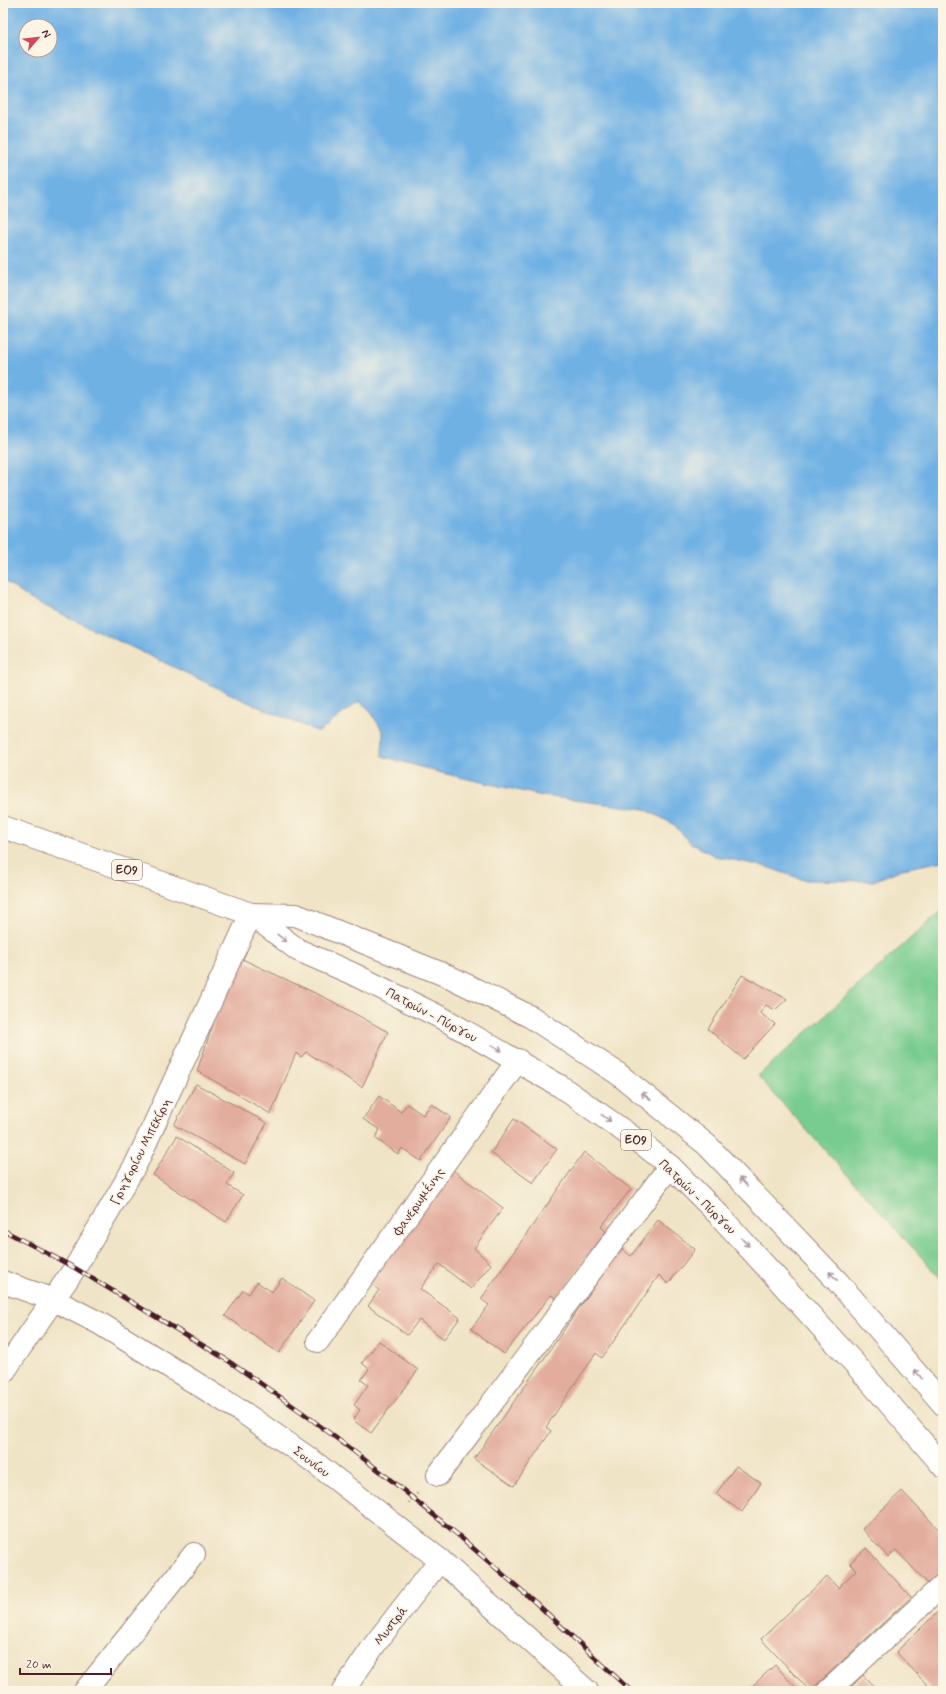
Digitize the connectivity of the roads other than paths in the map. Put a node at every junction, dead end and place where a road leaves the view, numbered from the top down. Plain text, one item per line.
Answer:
1 (3, 826) edge
2 (251, 914) junction
3 (518, 1060) junction
4 (670, 1166) junction
5 (3, 1282) edge
6 (54, 1300) junction
7 (318, 1342) dead end
8 (3, 1373) edge
9 (943, 1404) edge
10 (943, 1466) edge
11 (438, 1475) road end
12 (194, 1554) dead end
13 (440, 1560) junction
14 (943, 1585) edge
15 (85, 1691) edge
16 (343, 1691) edge
17 (587, 1691) edge
18 (828, 1691) edge

1 - 2 street, Πατρών - Πύργου / ΕΟ9
2 -> 3 street, Πατρών - Πύργου / ΕΟ9
2 - 6 street, Γρηγορίου Μπεκίρη
9 -> 2 street, Πατρών - Πύργου / ΕΟ9
3 -> 4 street, Πατρών - Πύργου / ΕΟ9
3 - 7 street, Φανερωμένης
4 -> 10 street, Πατρών - Πύργου / ΕΟ9
4 - 11 street
5 - 6 street, Σουνίου
6 - 8 street, Γρηγορίου Μπεκίρη
6 - 13 street, Σουνίου
12 - 15 street
13 - 16 street, Μυστρά
13 - 17 street, Σουνίου
14 - 18 street

